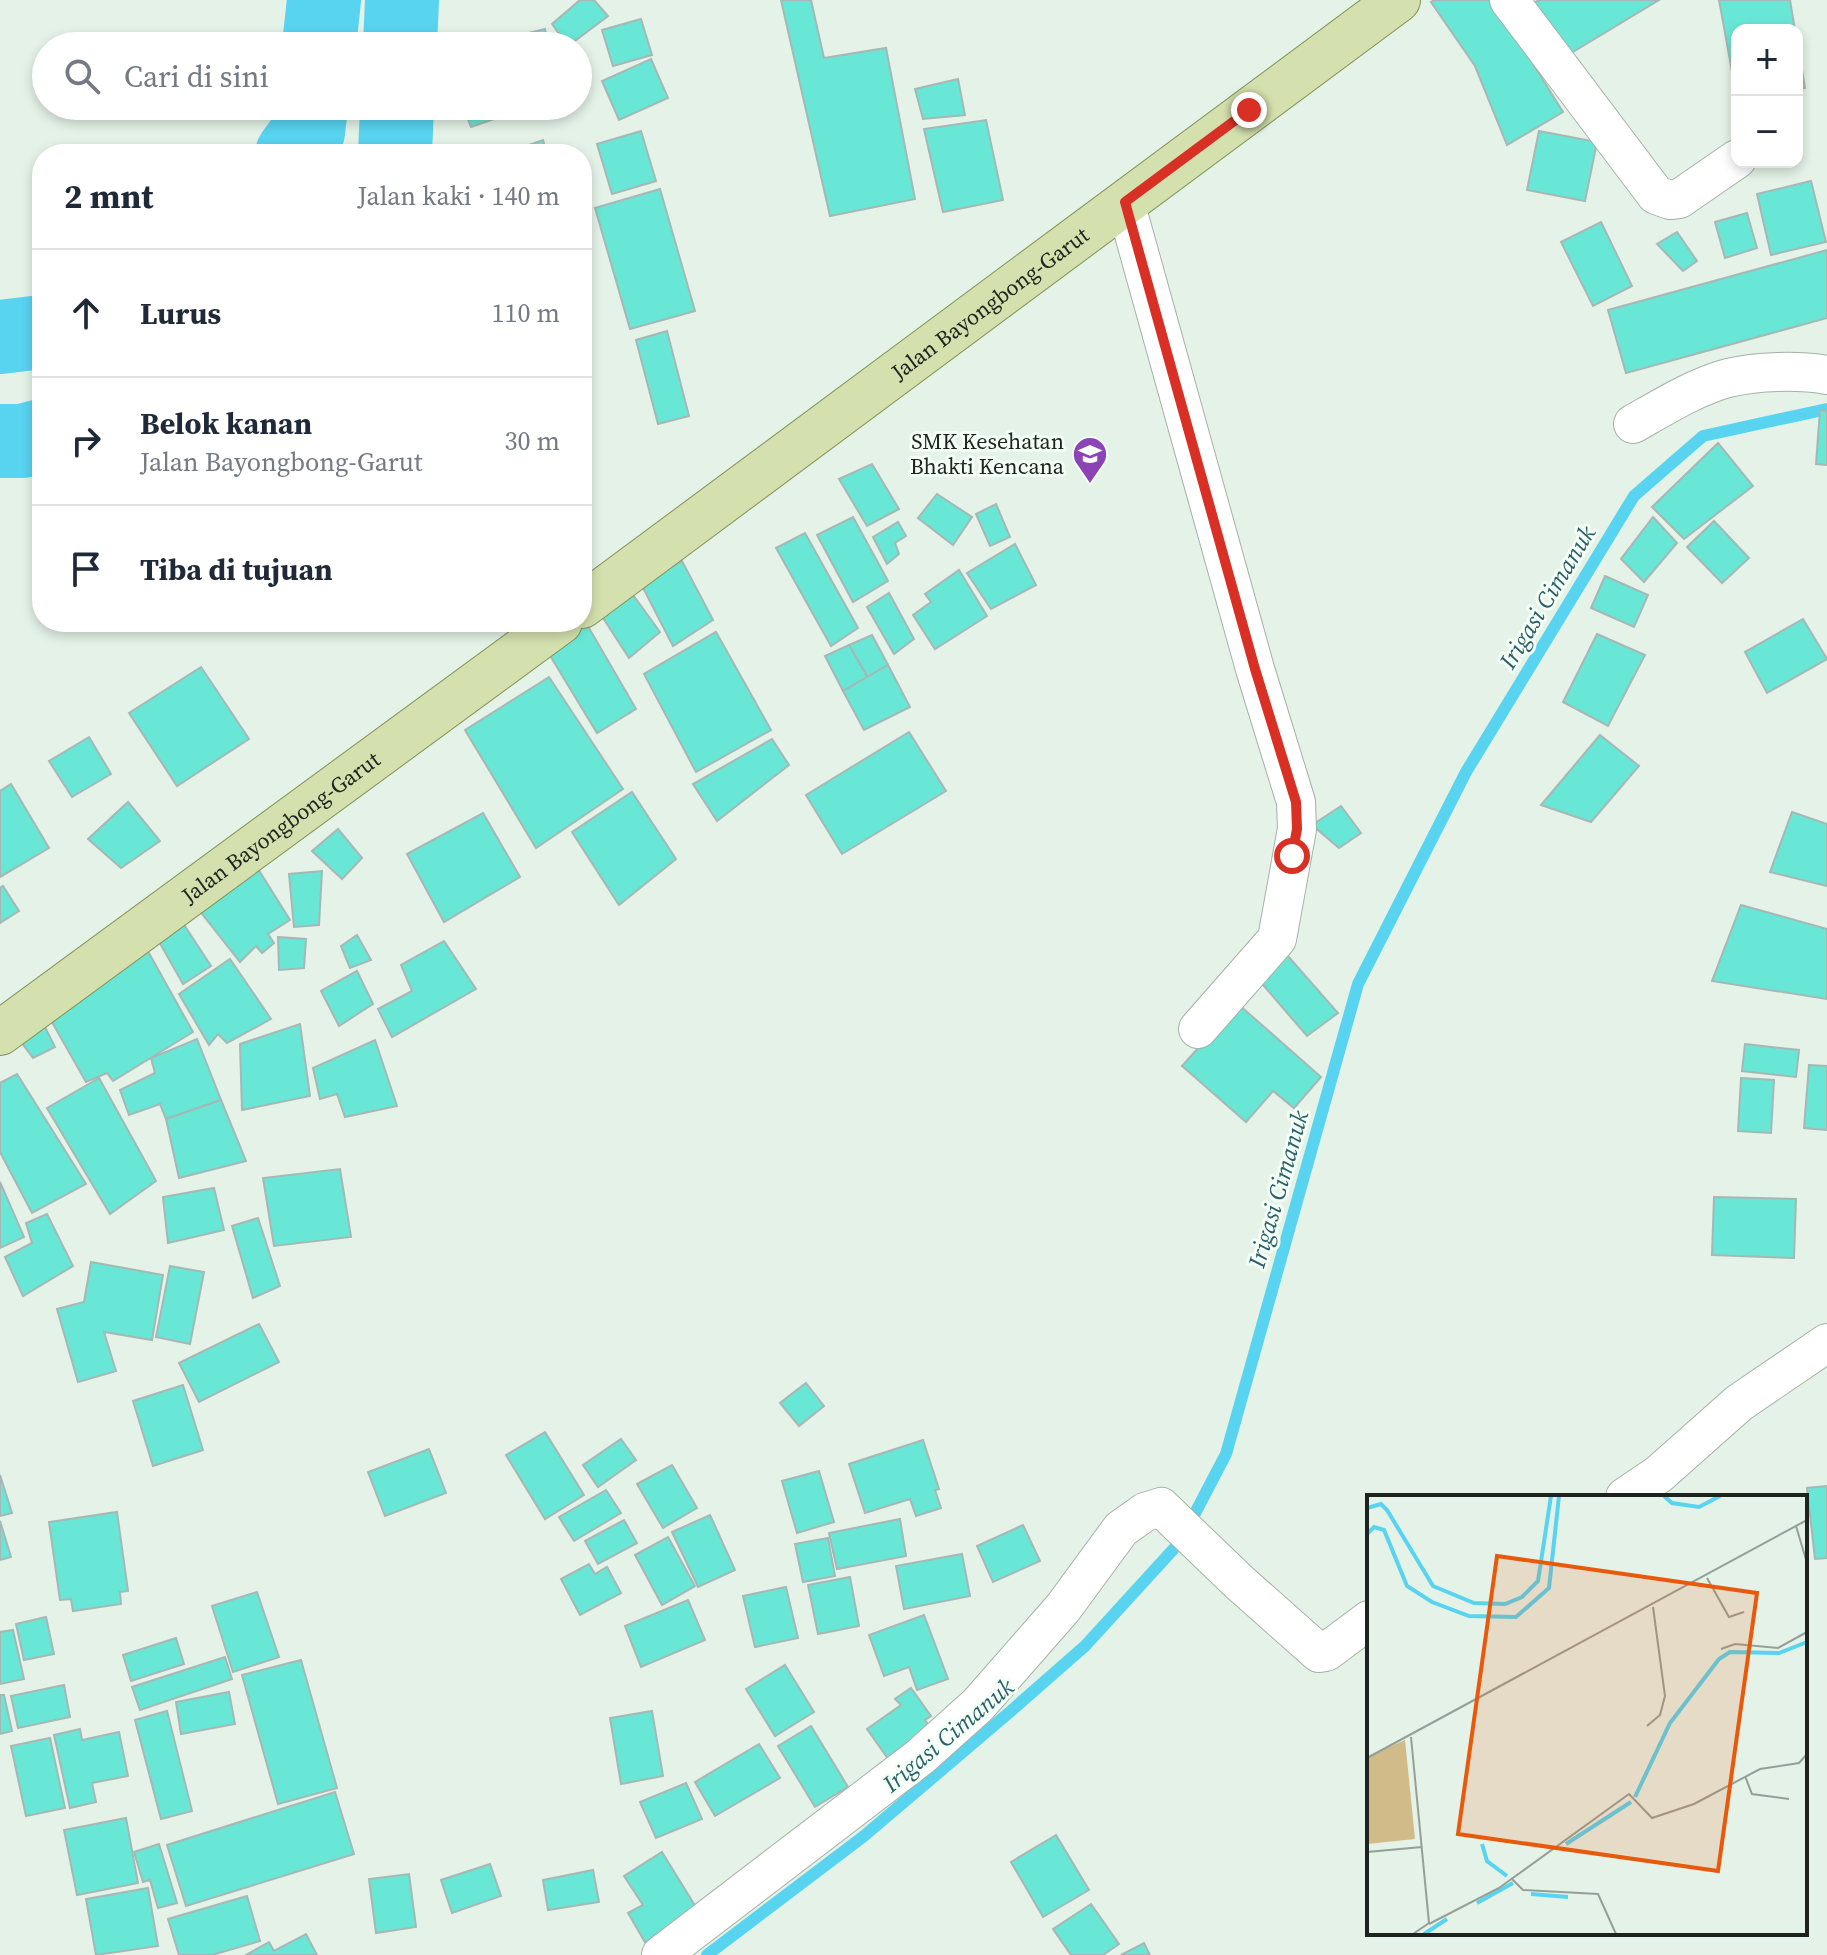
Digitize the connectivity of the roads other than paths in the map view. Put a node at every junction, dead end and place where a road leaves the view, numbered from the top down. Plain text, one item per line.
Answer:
1 (1398, 0) edge
2 (1509, 0) edge
3 (1731, 163) edge
4 (1125, 202) junction
5 (1827, 375) edge
6 (1633, 424) dead end
7 (592, 599) edge
8 (546, 632) edge
9 (1198, 1029) dead end
10 (0, 1033) edge
11 (1827, 1343) edge
12 (1628, 1495) edge
13 (1367, 1621) edge
14 (661, 1955) edge

1 - 4 main road, Jalan Bayongbong-Garut
2 - 3 street
4 - 7 main road, Jalan Bayongbong-Garut
4 - 9 street
5 - 6 street
8 - 10 main road, Jalan Bayongbong-Garut
11 - 12 street
13 - 14 street

